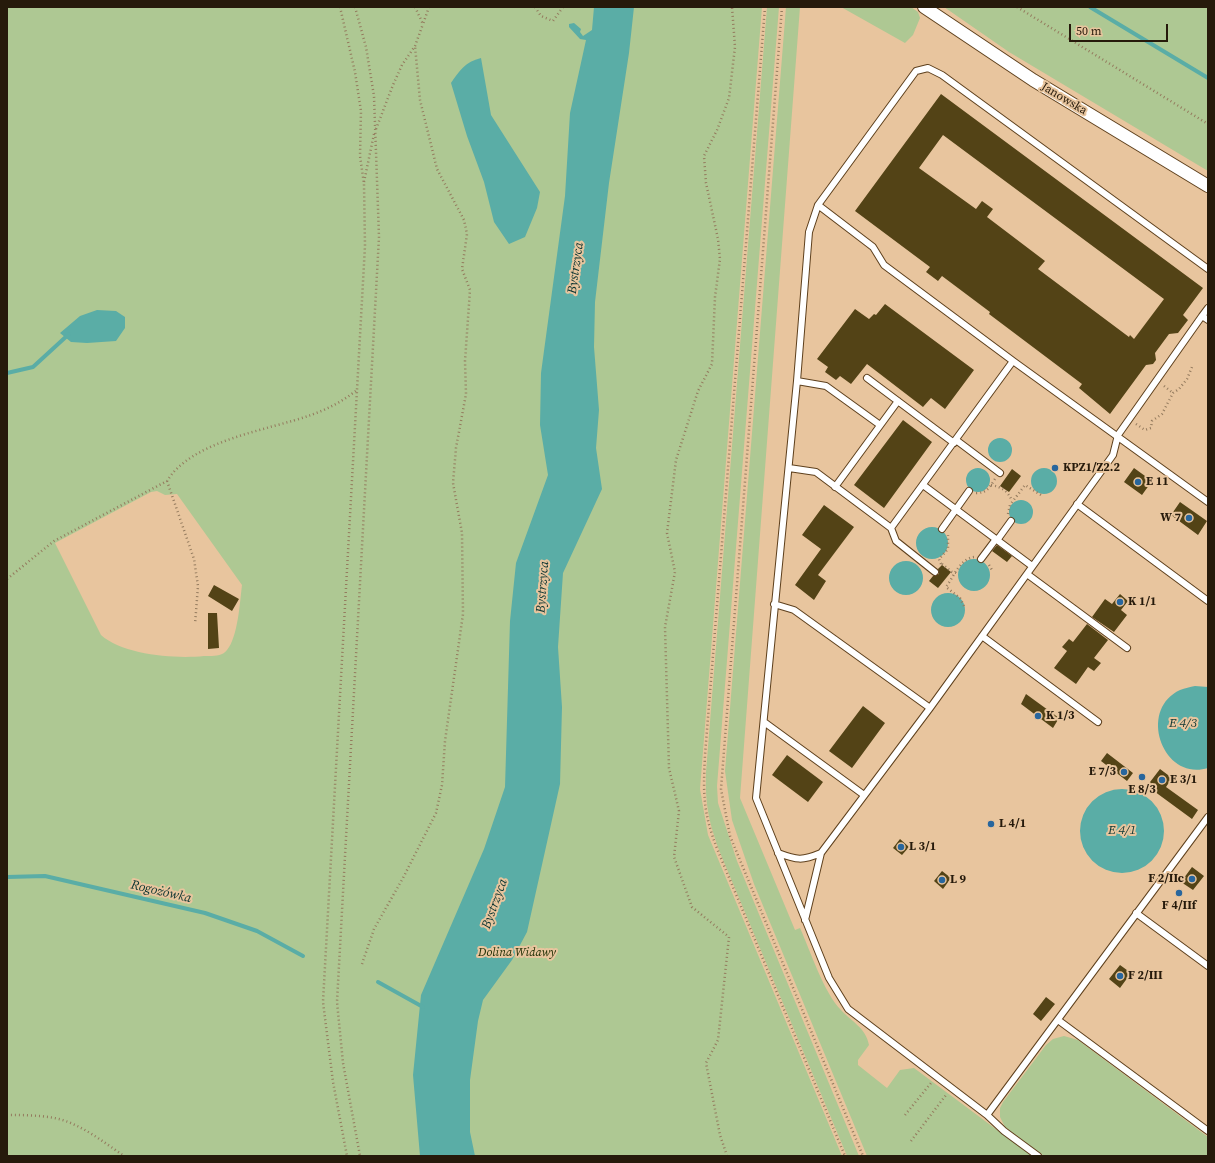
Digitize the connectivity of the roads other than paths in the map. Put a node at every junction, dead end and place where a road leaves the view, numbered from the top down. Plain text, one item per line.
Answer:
1 (924, 7) edge
2 (1208, 186) edge
3 (818, 205) junction
4 (1208, 269) edge
5 (1208, 308) edge
6 (1205, 318) edge
7 (1013, 361) junction
8 (867, 378) dead end
9 (797, 380) junction
10 (898, 401) junction
11 (880, 425) junction
12 (1118, 435) junction
13 (955, 442) junction
14 (789, 468) junction
15 (1000, 473) dead end
16 (923, 485) junction
17 (836, 487) junction
18 (969, 491) dead end
19 (1208, 502) edge
20 (1078, 504) junction
21 (956, 510) junction
22 (1011, 521) road end
23 (891, 528) junction
24 (942, 529) road end
25 (997, 539) junction
26 (981, 559) road end
27 (1032, 566) junction
28 (935, 572) dead end
29 (1027, 574) junction
30 (1208, 602) edge
31 (774, 604) junction
32 (982, 636) junction
33 (1127, 648) dead end
34 (930, 708) junction
35 (764, 722) junction
36 (1098, 722) dead end
37 (864, 795) junction
38 (1208, 817) edge
39 (778, 853) junction
40 (821, 853) junction
41 (1136, 913) junction
42 (805, 921) junction
43 (1208, 966) edge
44 (1058, 1020) junction
45 (988, 1115) junction
46 (1208, 1131) edge
47 (1038, 1156) edge

1 - 2 street, Janowska
3 - 4 lane
3 - 7 lane
3 - 9 lane
5 - 6 lane
6 - 12 lane
7 - 12 lane
7 - 13 lane
8 - 10 lane
9 - 11 lane
9 - 14 lane
10 - 11 lane
10 - 13 lane
11 - 17 lane
12 - 19 lane
12 - 20 lane
13 - 15 lane
13 - 16 lane
14 - 17 lane
14 - 31 lane
16 - 21 lane
16 - 23 lane
17 - 23 lane
18 - 21 lane
20 - 27 lane
20 - 30 lane
21 - 24 lane
21 - 25 lane
22 - 25 lane
23 - 28 lane
25 - 26 lane
25 - 27 lane
27 - 29 lane
29 - 32 lane
29 - 33 lane
31 - 34 lane
31 - 35 lane
32 - 34 lane
32 - 36 lane
34 - 37 lane
35 - 37 lane
35 - 39 lane
37 - 40 lane
38 - 41 lane
39 - 40 lane
39 - 42 lane
40 - 42 lane
41 - 43 lane
41 - 44 lane
42 - 45 lane
44 - 45 lane
44 - 46 lane
45 - 47 lane

